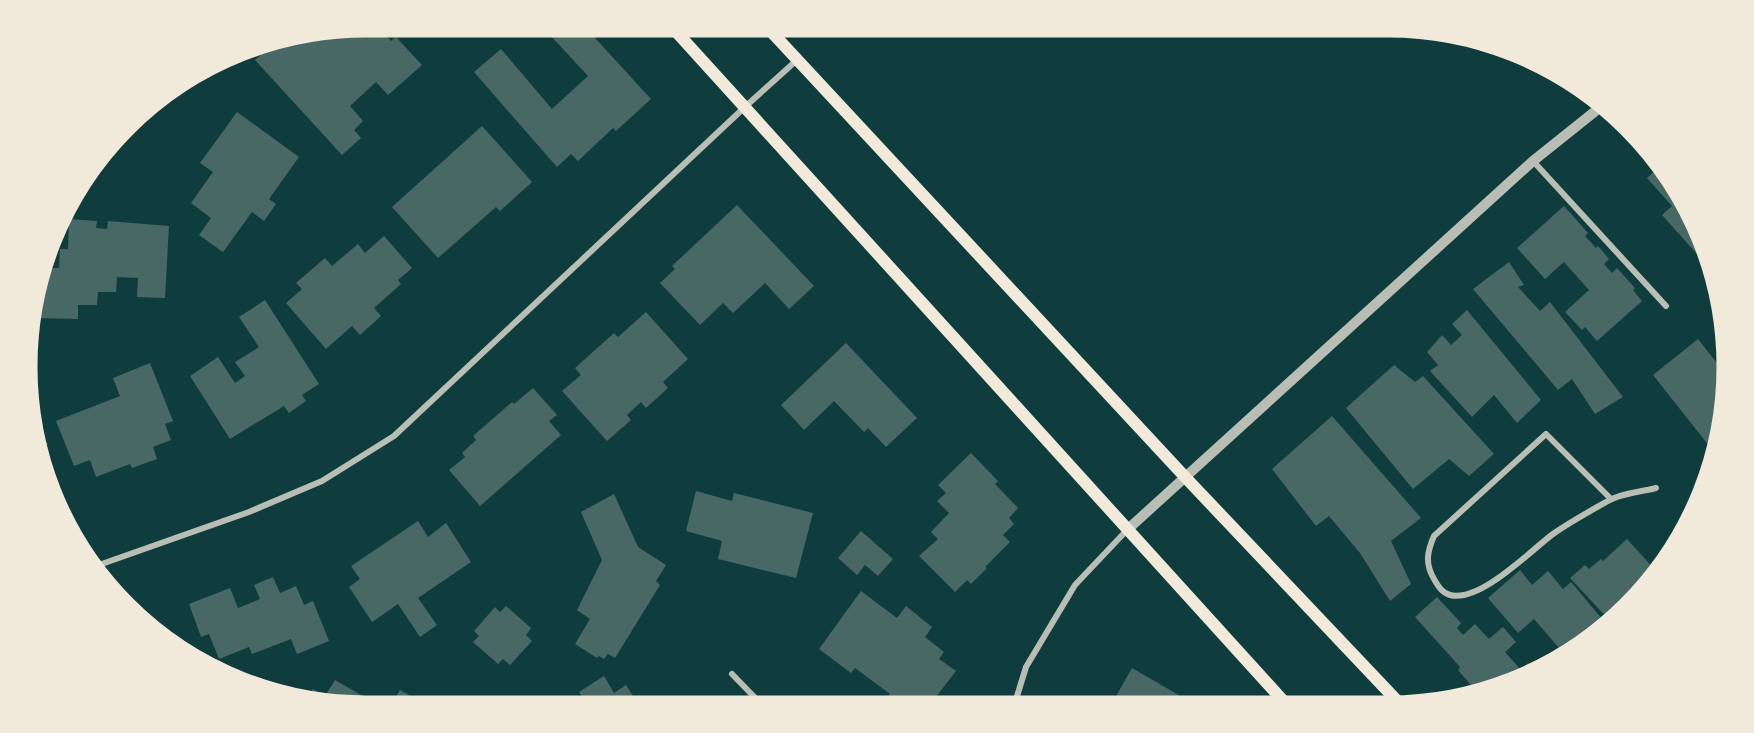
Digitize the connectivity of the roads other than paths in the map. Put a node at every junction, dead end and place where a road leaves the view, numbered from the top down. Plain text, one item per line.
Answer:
1 (680, 36) edge
2 (775, 36) edge
3 (797, 60) junction
4 (746, 106) junction
5 (1597, 111) edge
6 (1533, 161) junction
7 (1666, 306) dead end
8 (1186, 478) junction
9 (1656, 488) dead end
10 (1611, 499) junction
11 (1127, 530) junction
12 (101, 564) edge
13 (732, 674) dead end
14 (754, 697) edge
15 (1017, 697) edge
16 (1280, 697) edge
17 (1393, 697) edge

1 - 4 main road
2 - 3 main road
3 - 4 street
3 - 8 main road
4 - 11 main road
4 - 12 street
5 - 6 street
6 - 7 street
6 - 8 street
8 - 11 street
8 - 17 main road
9 - 10 street
10 - 10 street
11 - 15 street
11 - 16 main road
13 - 14 street

